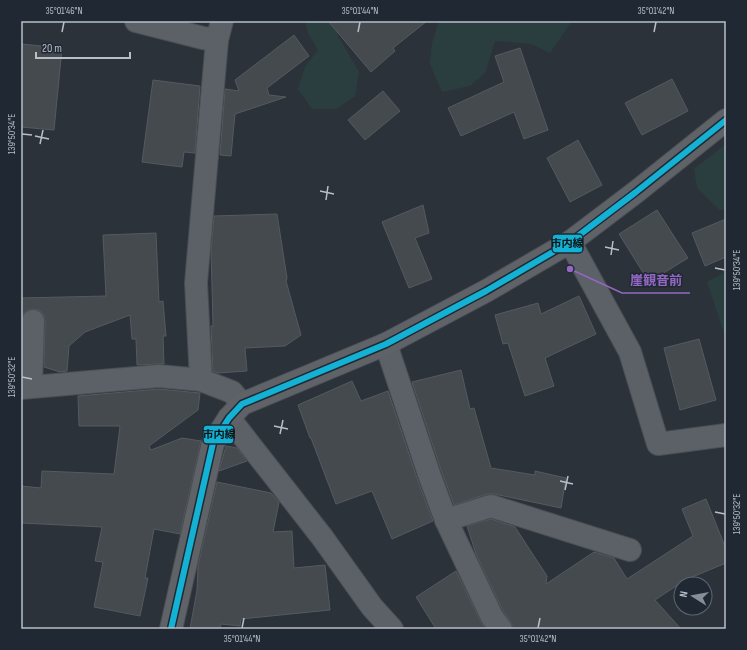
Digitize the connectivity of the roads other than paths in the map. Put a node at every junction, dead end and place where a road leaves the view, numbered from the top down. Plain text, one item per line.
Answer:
1 (136, 21) edge
2 (219, 30) edge
3 (726, 120) edge
4 (570, 242) junction
5 (33, 321) dead end
6 (386, 344) junction
7 (201, 380) junction
8 (26, 387) edge
9 (235, 411) junction
10 (726, 435) edge
11 (446, 520) junction
12 (630, 550) dead end
13 (171, 629) edge
14 (392, 629) edge
15 (502, 629) edge

1 - 2 street
2 - 7 street
3 - 4 main road
4 - 6 main road
4 - 10 street
5 - 8 street
6 - 9 main road
6 - 11 street
7 - 8 street
7 - 9 street
9 - 13 main road
9 - 14 street
11 - 12 street
11 - 15 street

